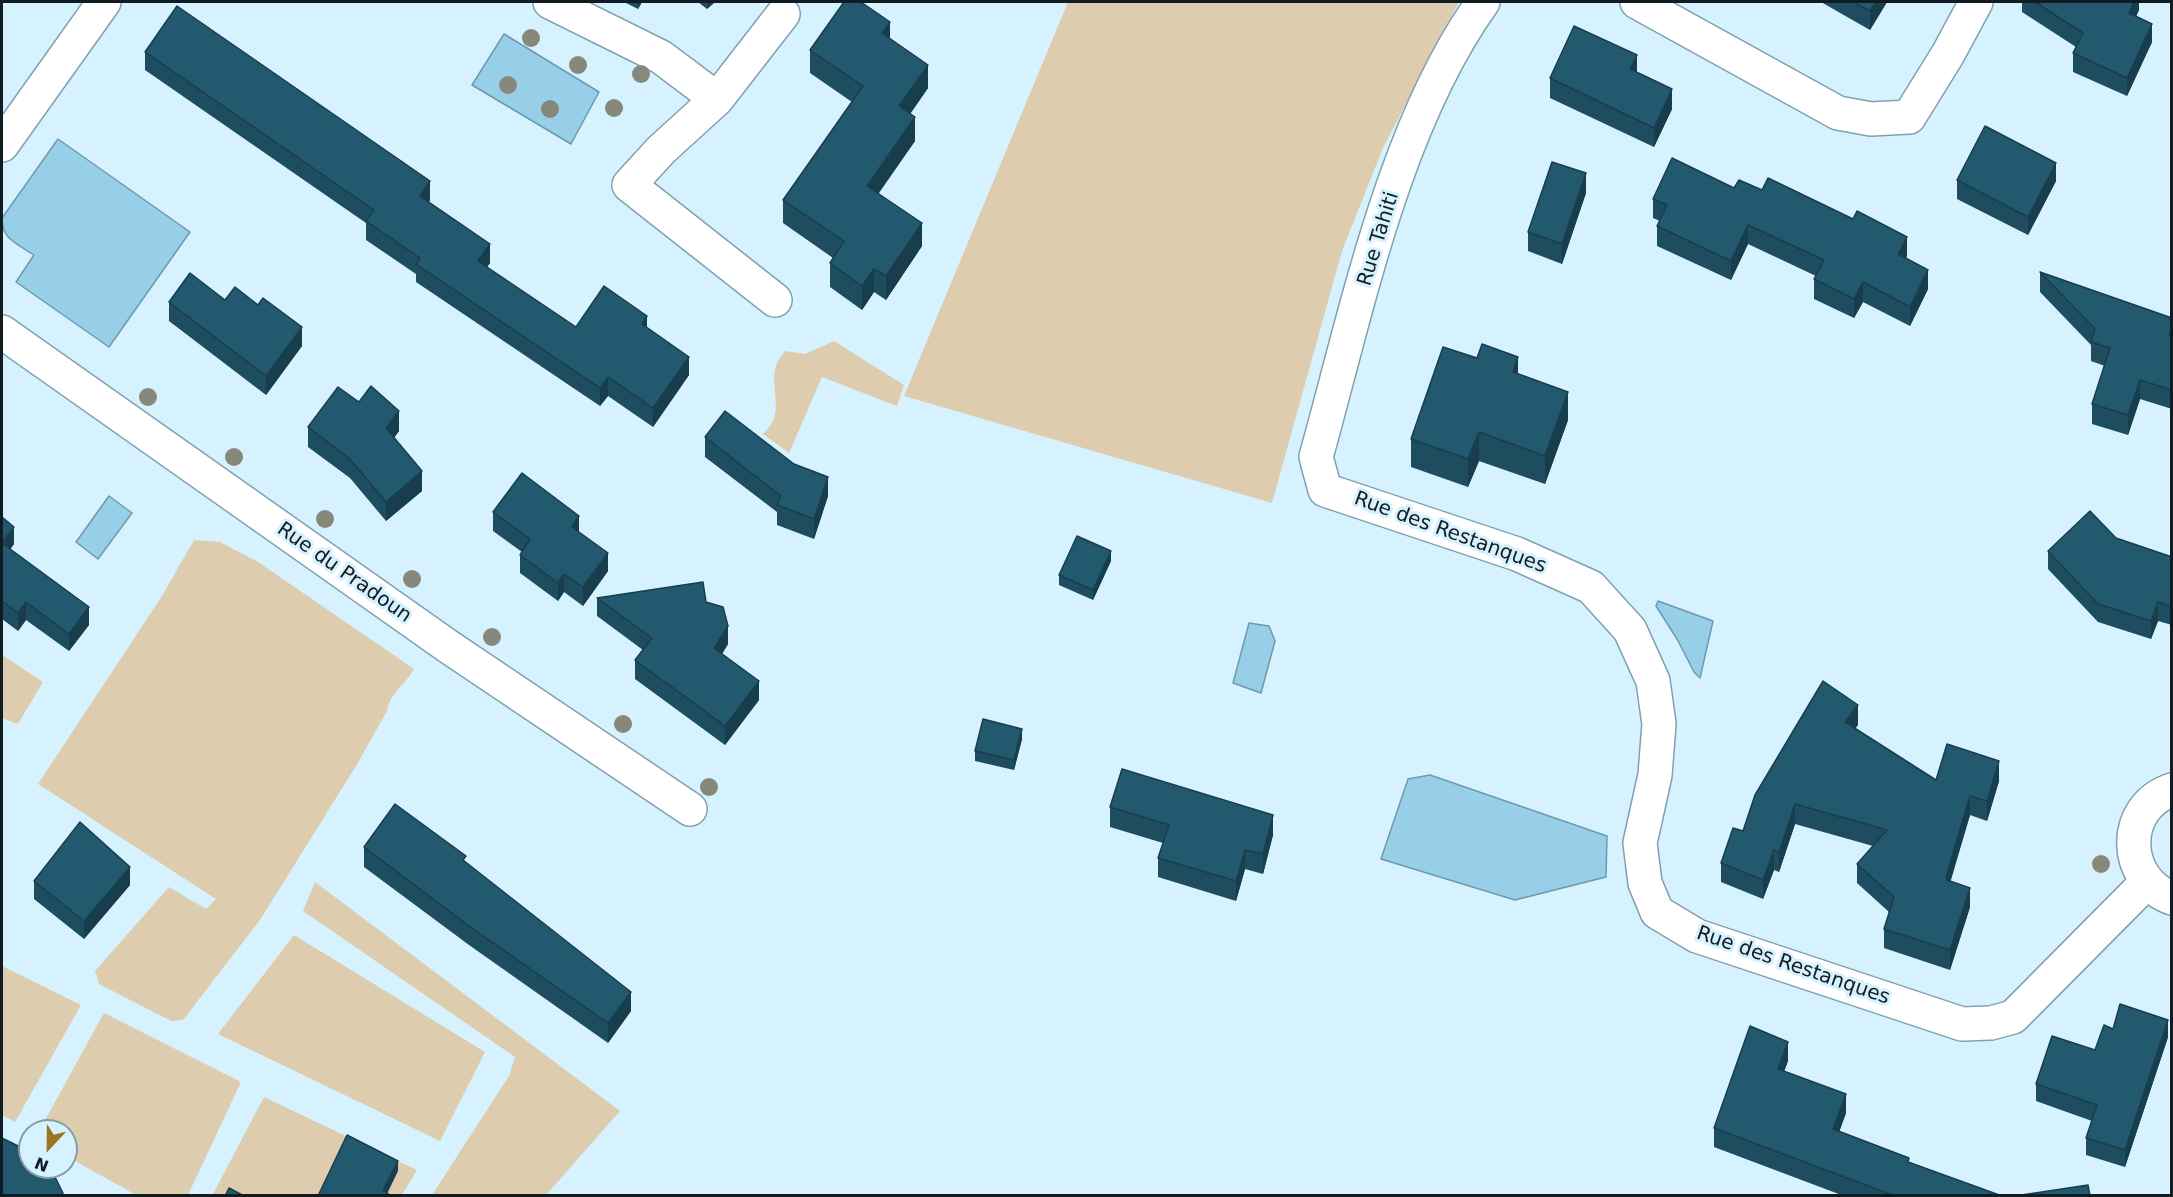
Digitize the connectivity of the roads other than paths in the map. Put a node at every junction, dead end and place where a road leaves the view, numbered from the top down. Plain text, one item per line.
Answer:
1 (104, 2) edge
2 (550, 2) edge
3 (1484, 2) edge
4 (1637, 2) edge
5 (1976, 2) edge
6 (783, 14) dead end
7 (717, 99) junction
8 (2, 144) edge
9 (775, 300) dead end
10 (2, 332) edge
11 (1325, 490) joint
12 (2172, 790) edge
13 (690, 809) dead end
14 (2159, 890) edge

1 - 8 street
2 - 7 street
3 - 11 street, Rue Tahiti
4 - 5 street
6 - 7 street
7 - 9 street
10 - 13 street, Rue du Pradoun
11 - 14 street, Rue des Restanques
12 - 14 street

